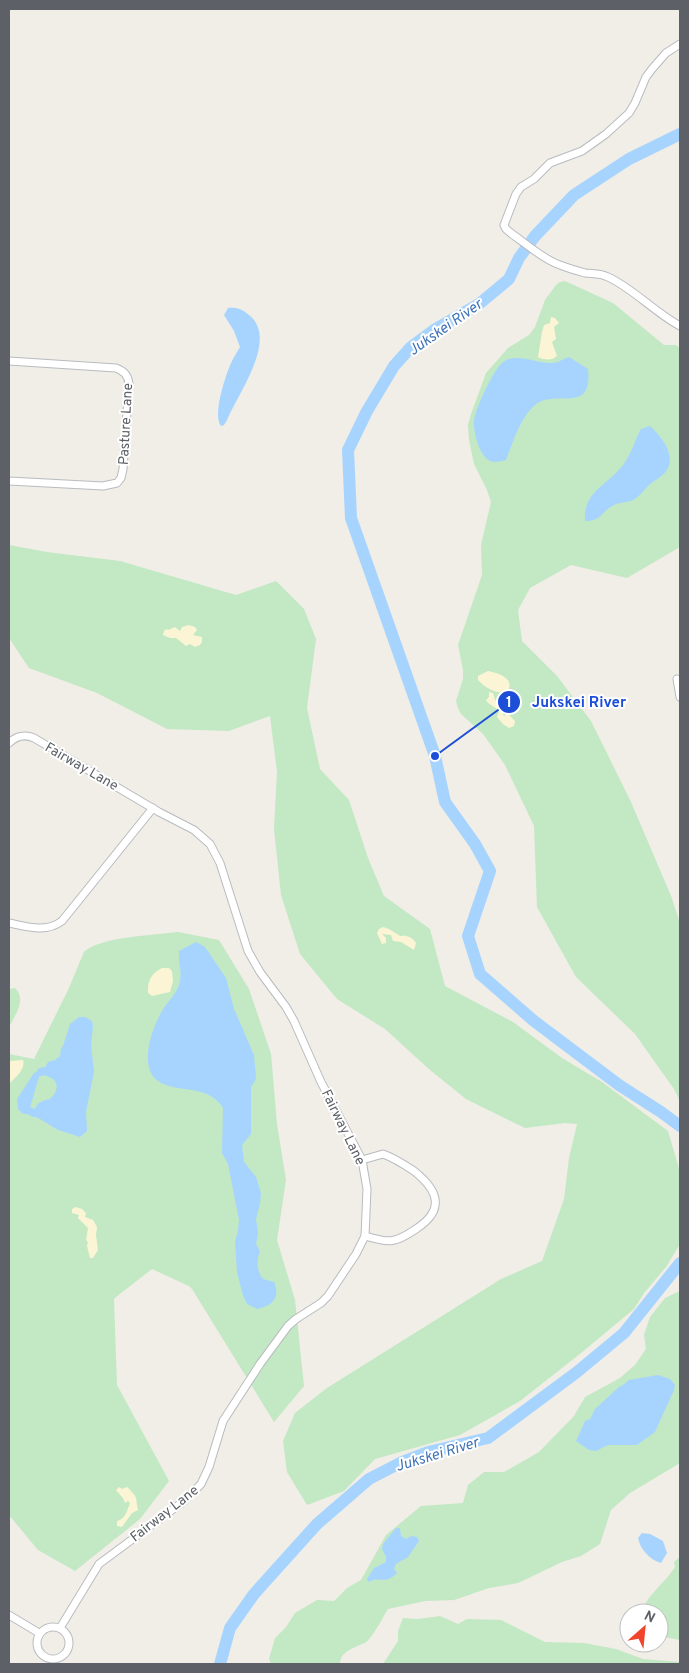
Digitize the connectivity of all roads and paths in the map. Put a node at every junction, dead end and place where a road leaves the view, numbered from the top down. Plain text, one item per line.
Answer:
1 (680, 44) edge
2 (680, 326) edge
3 (9, 361) edge
4 (9, 480) edge
5 (677, 679) dead end
6 (680, 697) edge
7 (9, 743) edge
8 (153, 808) junction
9 (9, 924) edge
10 (362, 1160) junction
11 (365, 1236) junction
12 (9, 1615) edge
13 (60, 1628) junction
14 (39, 1633) junction
15 (55, 1662) edge

1 - 2 street
3 - 4 street, Pasture Lane
5 - 6 street
7 - 8 street, Fairway Lane
8 - 9 street
8 - 10 street, Fairway Lane
10 - 11 street, Fairway Lane
10 - 11 street
11 - 13 street, Fairway Lane
12 - 14 street
13 - 14 street
13 - 15 street
14 - 15 street

